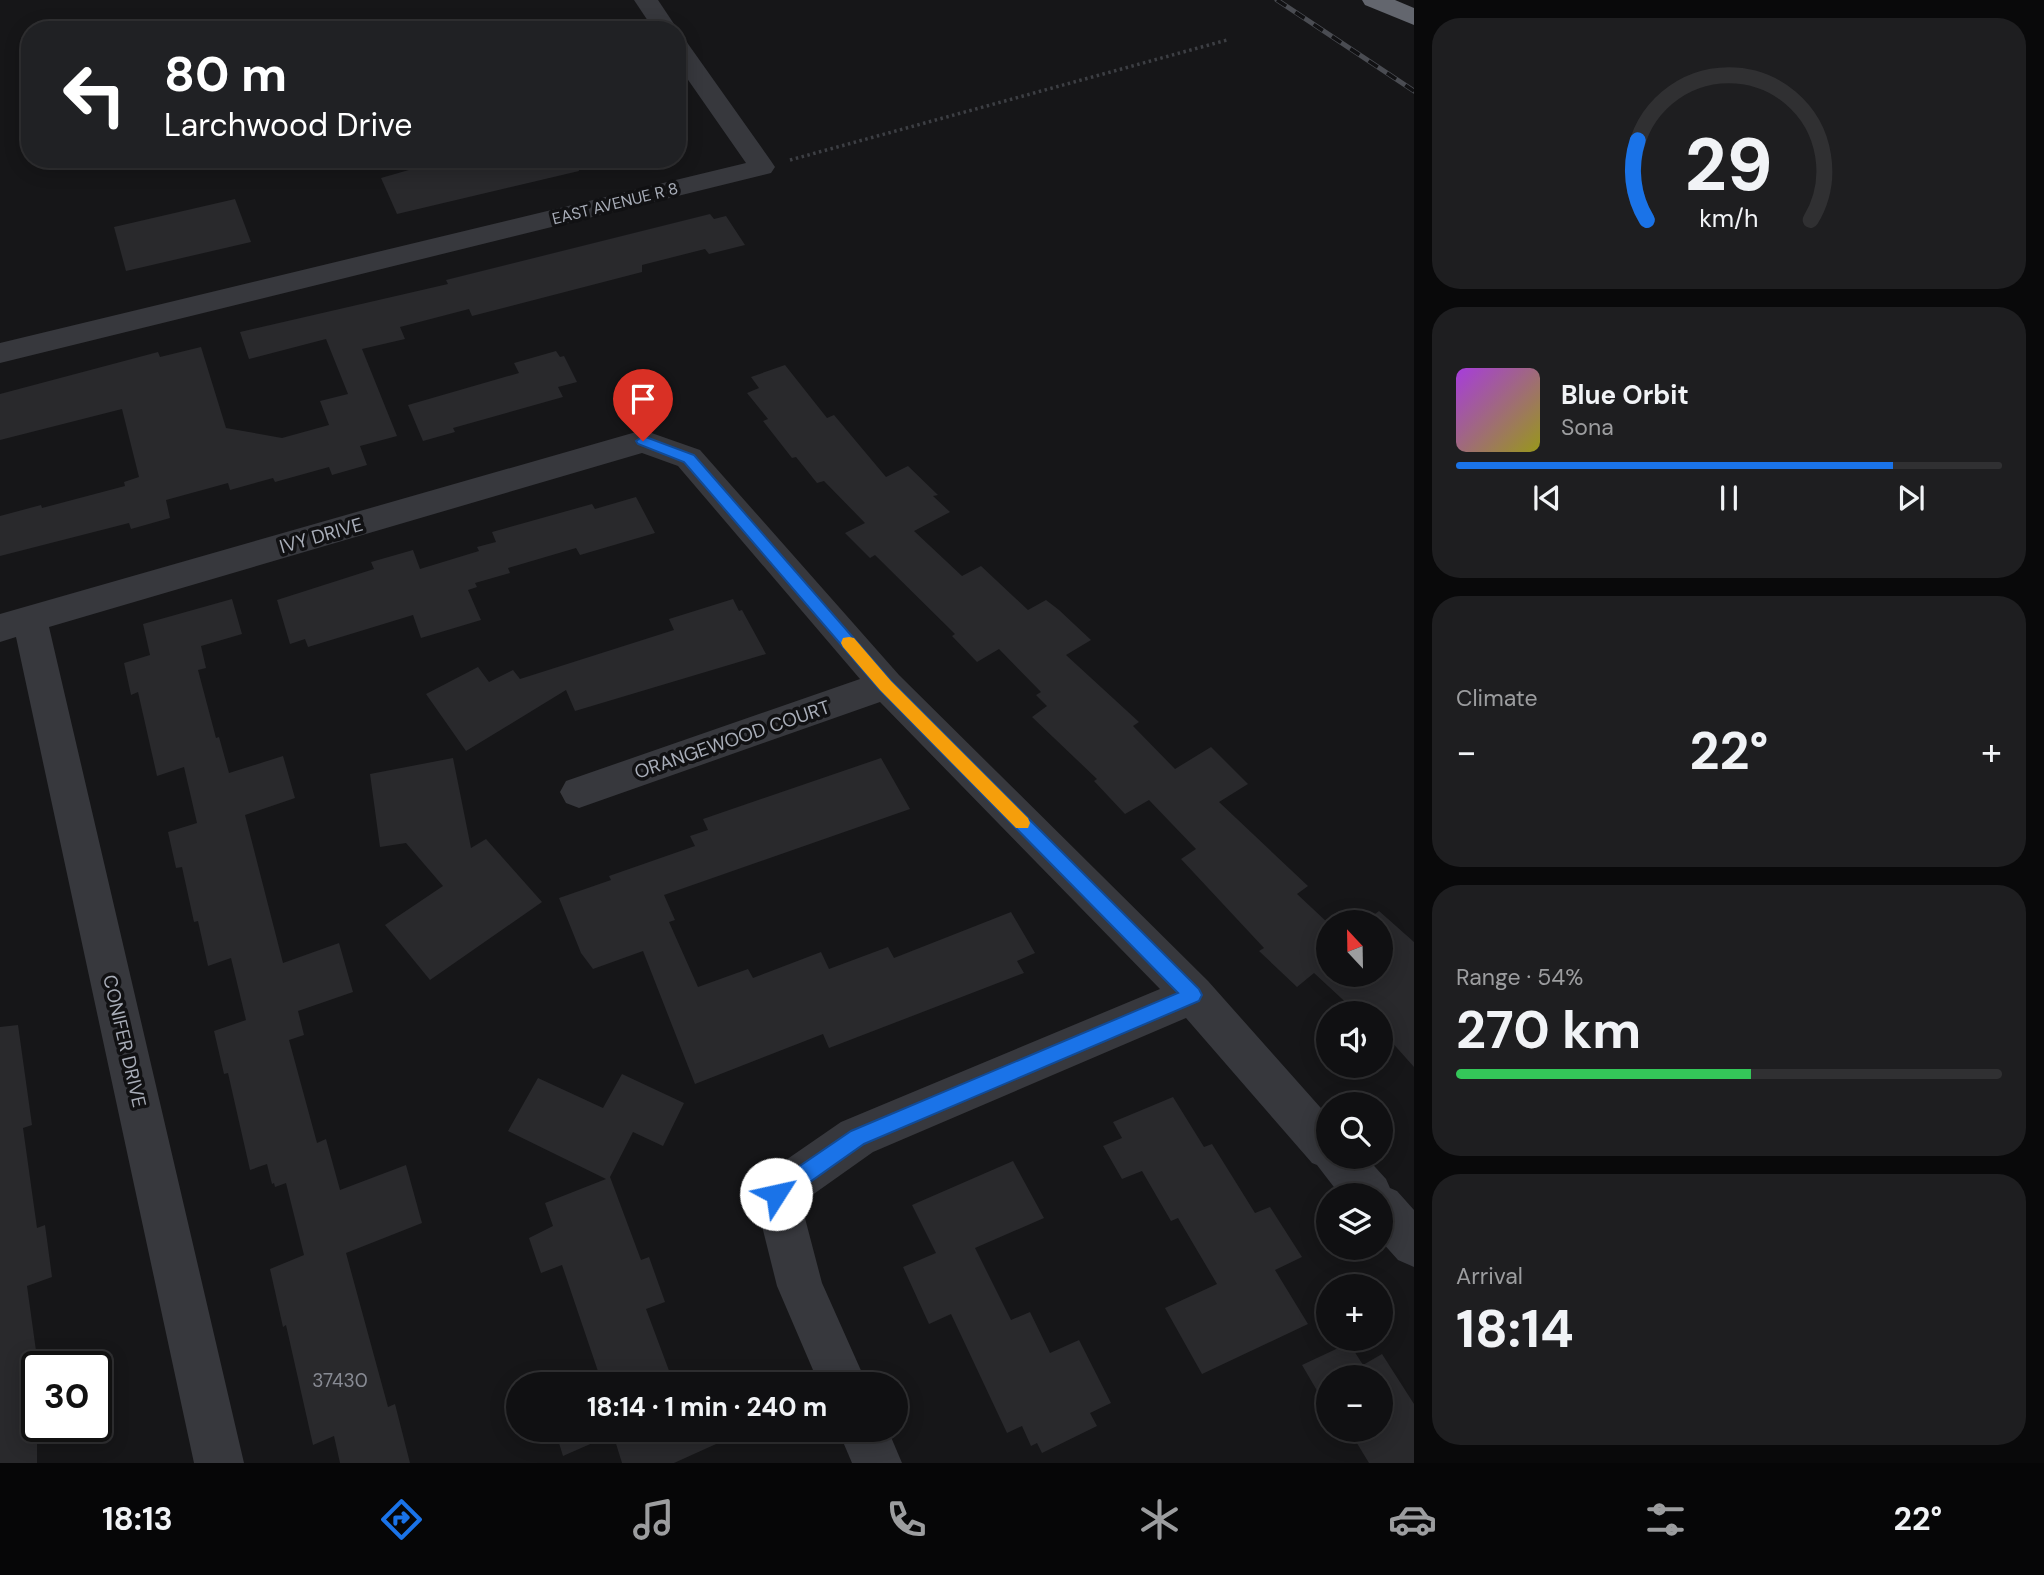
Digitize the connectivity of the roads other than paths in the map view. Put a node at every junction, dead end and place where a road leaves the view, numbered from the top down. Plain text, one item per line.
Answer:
1 (646, 0) edge
2 (1374, 0) edge
3 (1409, 10) edge
4 (660, 21) edge
5 (686, 59) edge
6 (0, 353) edge
7 (15, 624) edge
8 (886, 685) junction
9 (579, 792) dead end
10 (1193, 995) junction
11 (1316, 1134) edge
12 (1347, 1169) edge
13 (1359, 1183) edge
14 (1393, 1220) edge
15 (1414, 1244) edge
16 (838, 1372) edge
17 (868, 1442) edge
18 (219, 1463) edge
19 (877, 1463) edge

1 - 4 street
2 - 3 highway
5 - 6 street, EAST AVENUE R 8
7 - 8 street, IVY DRIVE
7 - 18 street, CONIFER DRIVE
8 - 9 street, ORANGEWOOD COURT
8 - 10 street
10 - 11 street
10 - 16 street
12 - 13 street
14 - 15 street
17 - 19 street

